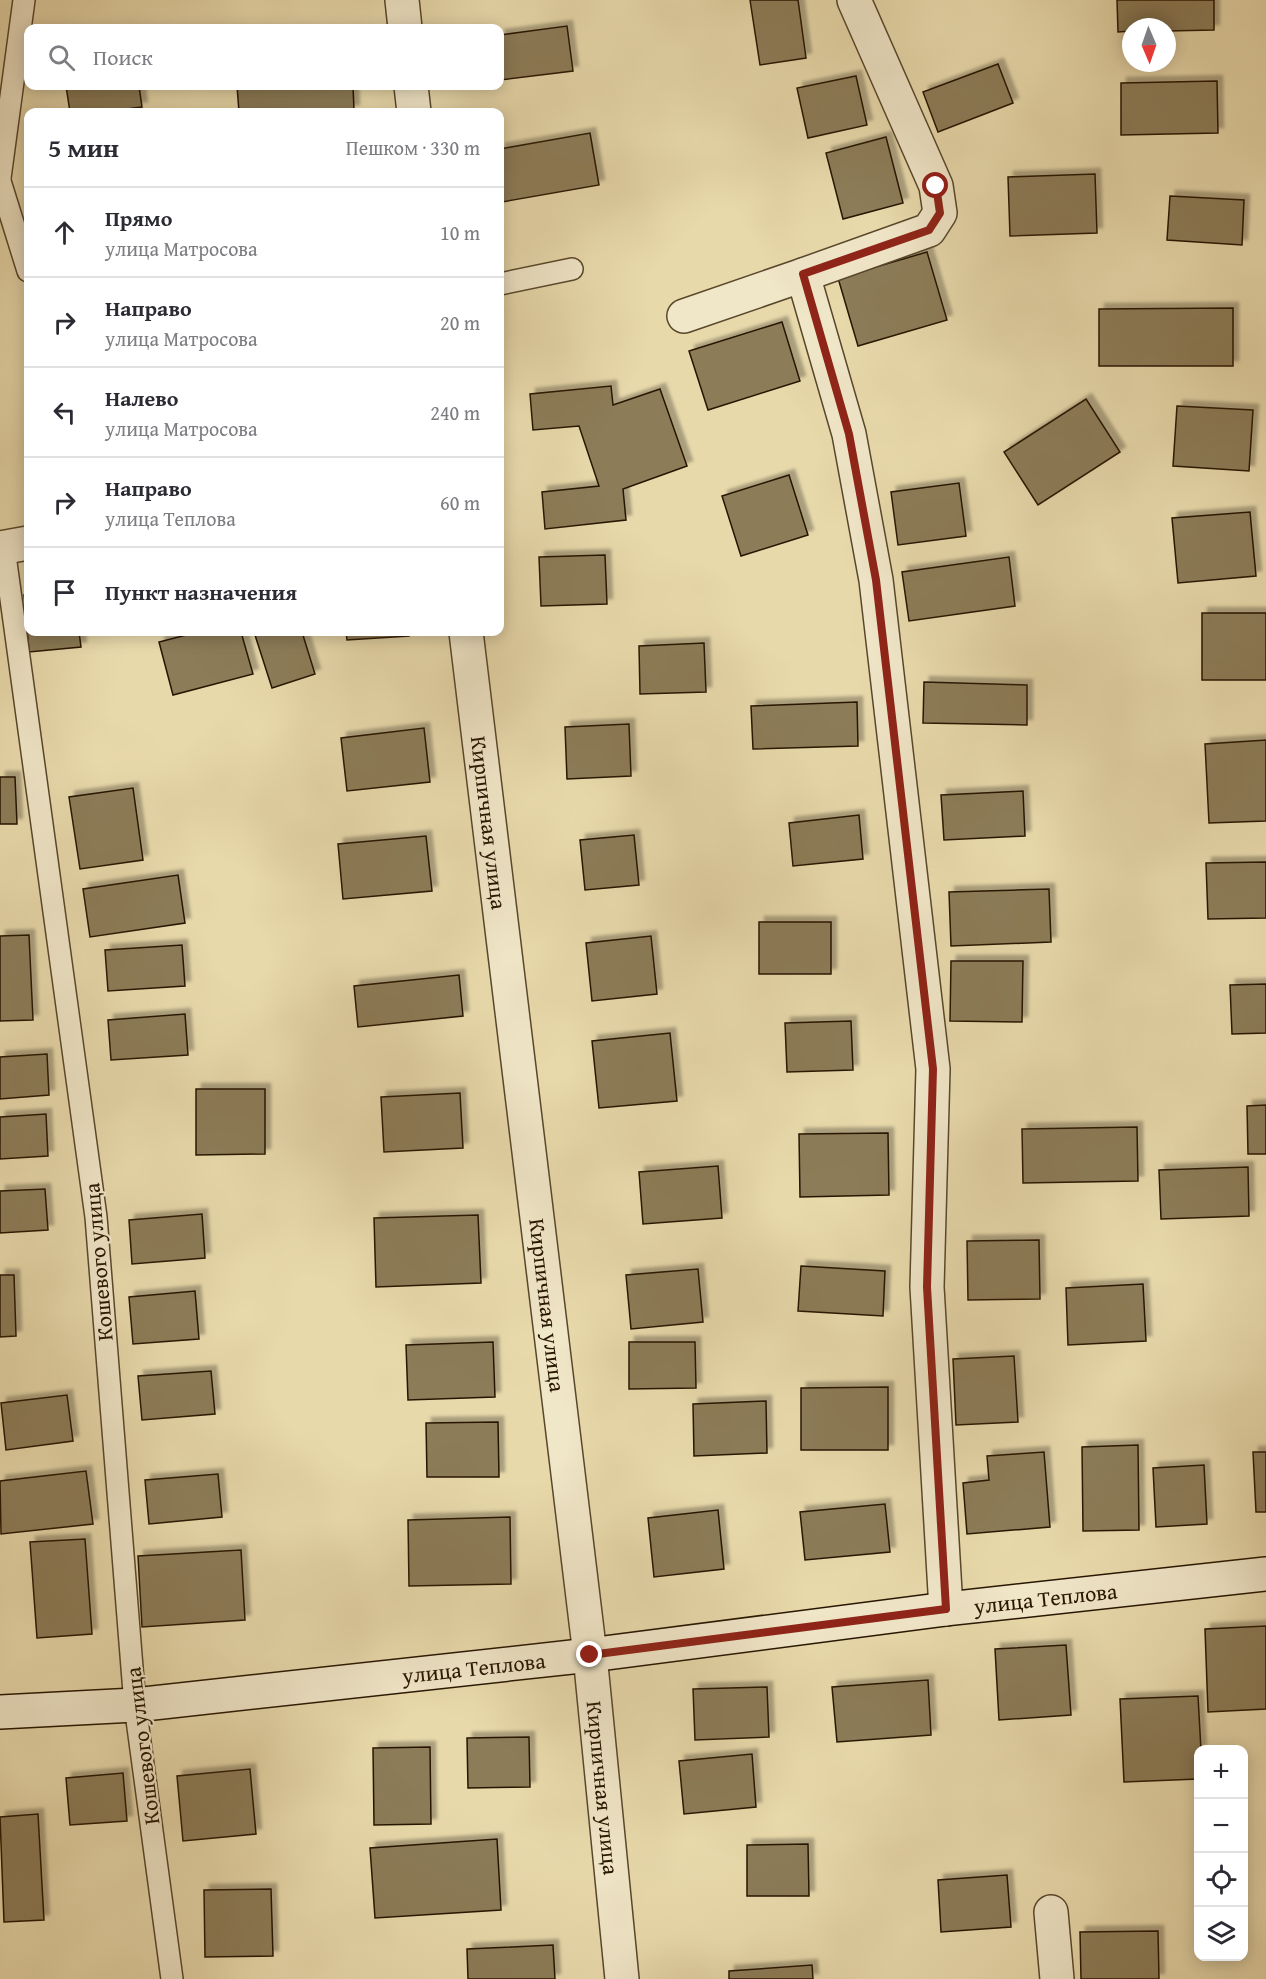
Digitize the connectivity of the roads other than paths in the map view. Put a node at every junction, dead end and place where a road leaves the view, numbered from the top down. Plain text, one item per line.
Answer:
1 (24, 0) edge
2 (402, 0) edge
3 (854, 0) edge
4 (405, 24) edge
5 (411, 90) edge
6 (414, 108) edge
7 (0, 180) edge
8 (24, 258) edge
9 (572, 269) dead end
10 (803, 274) junction
11 (504, 283) edge
12 (684, 316) dead end
13 (11, 546) edge
14 (466, 636) edge
15 (1266, 1574) edge
16 (946, 1609) junction
17 (590, 1655) junction
18 (135, 1705) junction
19 (0, 1712) edge
20 (1051, 1912) dead end
21 (172, 1979) edge
22 (622, 1979) edge
23 (1056, 1979) edge

1 - 7 lane
2 - 4 street
3 - 10 street
5 - 6 street
7 - 8 lane
9 - 11 lane
10 - 12 street
10 - 16 street
13 - 18 lane, Кошевого улица
14 - 17 street, Кирпичная улица
15 - 16 street, улица Теплова
16 - 17 street, улица Теплова
17 - 18 street, улица Теплова
17 - 22 street, Кирпичная улица
18 - 19 street, улица Теплова
18 - 21 lane, Кошевого улица
20 - 23 street

